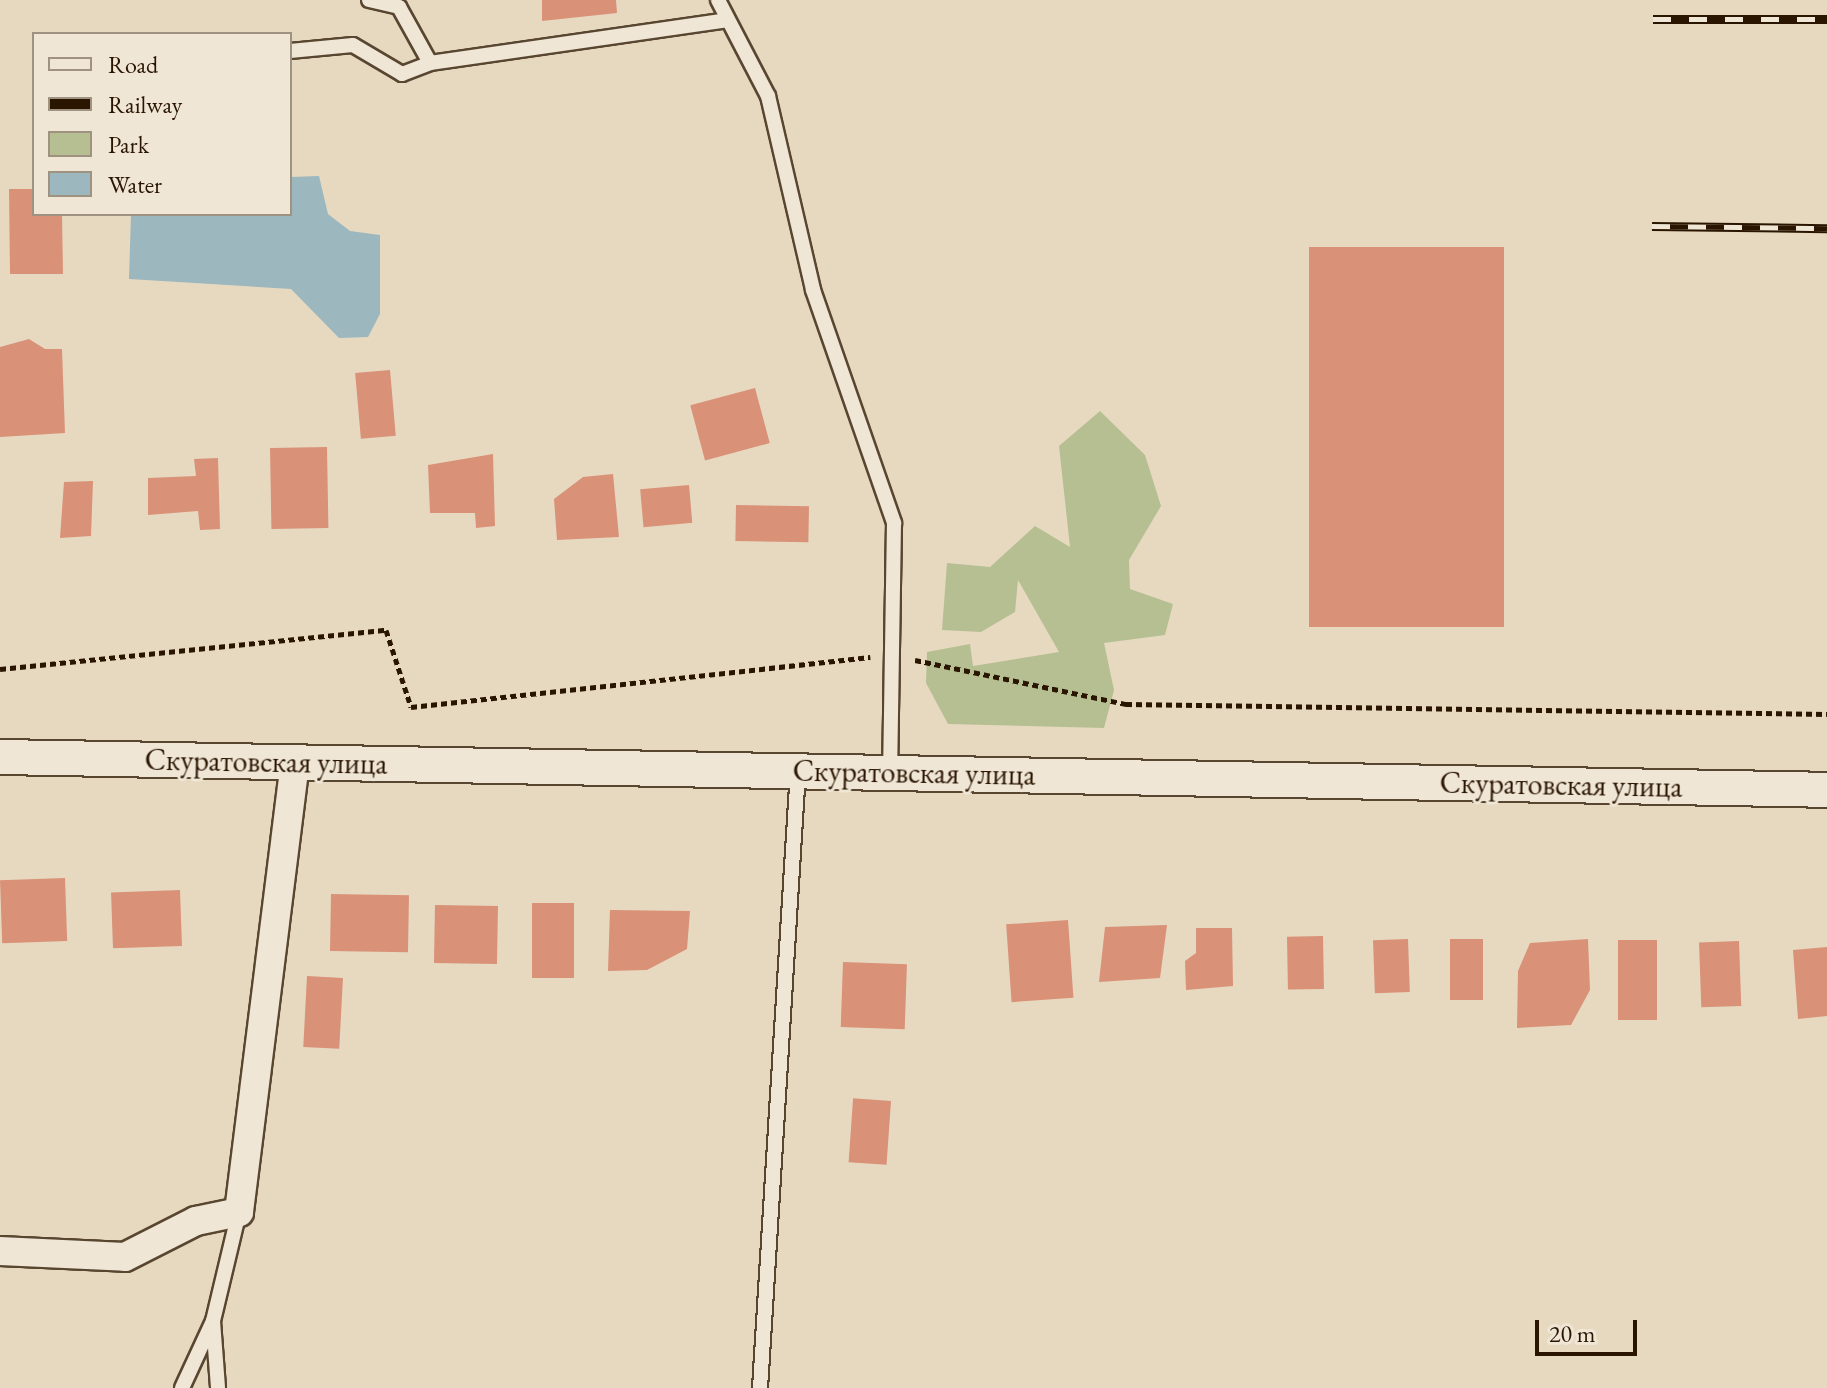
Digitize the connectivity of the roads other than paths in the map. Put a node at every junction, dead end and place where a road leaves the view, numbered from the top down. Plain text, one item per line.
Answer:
1 (369, 0) edge
2 (718, 0) edge
3 (723, 21) junction
4 (292, 51) edge
5 (430, 63) junction
6 (0, 757) edge
7 (295, 762) junction
8 (798, 771) junction
9 (890, 773) junction
10 (1827, 790) edge
11 (239, 1212) junction
12 (0, 1251) edge
13 (213, 1321) junction
14 (182, 1388) edge
15 (218, 1388) edge
16 (760, 1388) edge

1 - 5 lane
2 - 3 lane
3 - 5 lane
3 - 9 lane
4 - 5 lane
6 - 7 street, Скуратовская улица
7 - 8 street, Скуратовская улица
7 - 11 street
8 - 9 street, Скуратовская улица
8 - 16 lane
9 - 10 street, Скуратовская улица
11 - 12 street
11 - 13 lane
13 - 14 lane
13 - 15 lane

